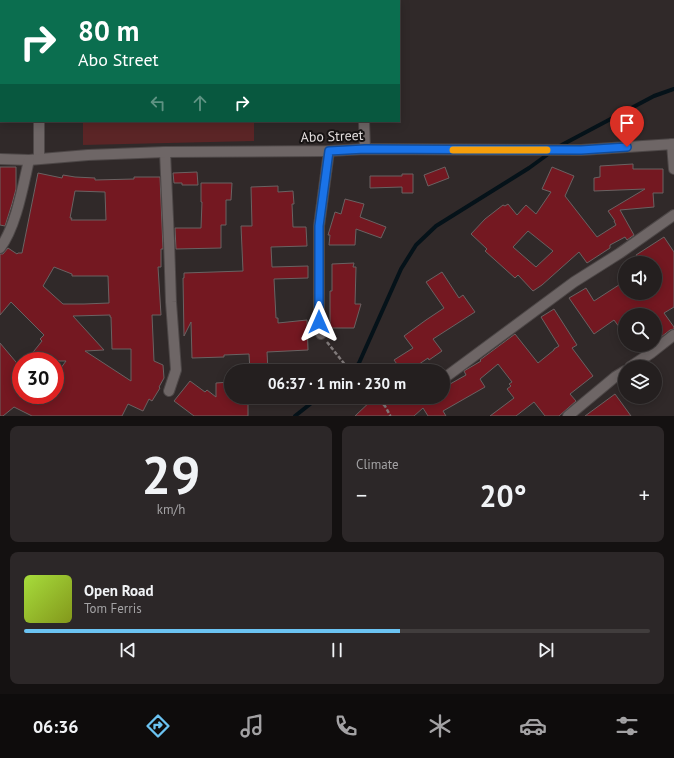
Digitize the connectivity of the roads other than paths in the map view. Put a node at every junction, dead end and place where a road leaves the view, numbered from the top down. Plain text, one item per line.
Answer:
1 (39, 122) edge
2 (364, 122) edge
3 (673, 144) edge
4 (365, 149) junction
5 (329, 151) junction
6 (165, 152) junction
7 (0, 159) edge
8 (34, 159) junction
9 (674, 169) edge
10 (674, 215) edge
11 (0, 248) edge
12 (321, 334) road end
13 (674, 335) edge
14 (640, 360) edge
15 (450, 374) edge
16 (618, 375) edge
17 (169, 391) dead end
18 (568, 416) edge

1 - 8 street
2 - 4 street
3 - 4 street, Abo Street
3 - 9 street
4 - 5 street, Abo Street
5 - 6 street, Abo Street
5 - 12 street
6 - 8 street, Abo Street
6 - 17 street
7 - 8 street, Abo Street
8 - 11 street
10 - 15 street
13 - 14 street
16 - 18 street

